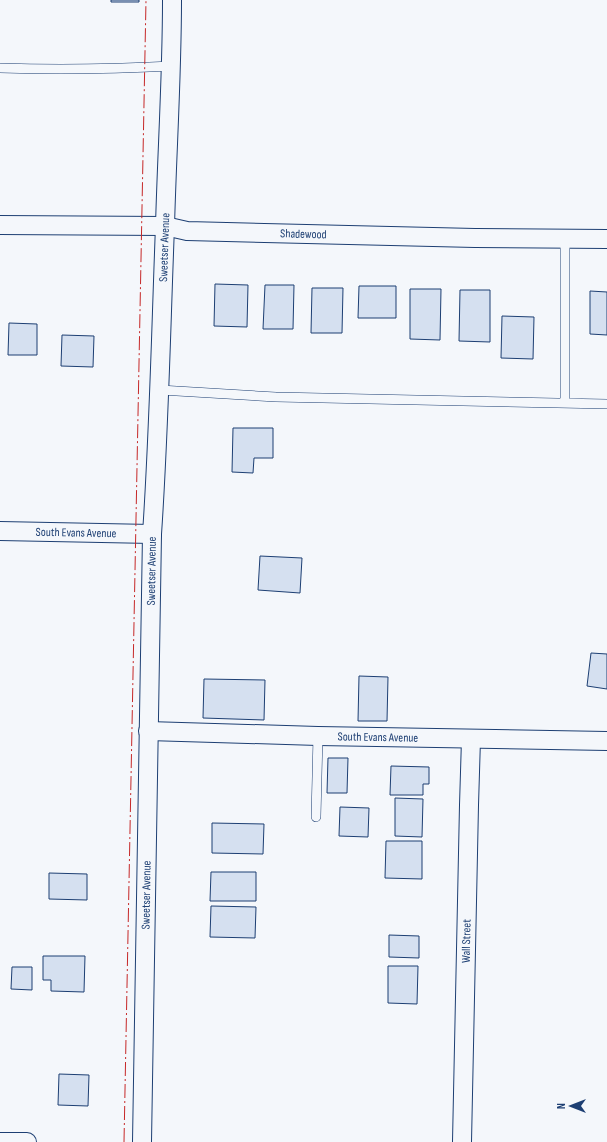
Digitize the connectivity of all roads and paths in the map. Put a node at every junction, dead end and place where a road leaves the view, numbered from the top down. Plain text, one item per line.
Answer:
1 (172, 0) edge
2 (172, 66) junction
3 (0, 68) edge
4 (0, 225) edge
5 (165, 226) junction
6 (565, 239) junction
7 (607, 239) edge
8 (160, 390) junction
9 (565, 404) junction
10 (607, 404) edge
11 (0, 531) edge
12 (152, 534) junction
13 (148, 731) junction
14 (318, 736) junction
15 (471, 739) junction
16 (607, 741) edge
17 (316, 817) dead end
18 (0, 1142) edge
19 (27, 1142) edge
20 (142, 1142) edge
21 (462, 1142) edge

1 - 2 street, Sweetser Avenue
2 - 3 lane
2 - 5 street, Sweetser Avenue
4 - 5 street, Shadewood
5 - 6 street, Shadewood
5 - 8 street, Sweetser Avenue
6 - 7 street, Shadewood
6 - 9 lane
8 - 9 lane
8 - 12 street, Sweetser Avenue
9 - 10 lane
11 - 12 street, South Evans Avenue
12 - 13 street, Sweetser Avenue
13 - 14 street, South Evans Avenue
13 - 20 street, Sweetser Avenue
14 - 15 street, South Evans Avenue
14 - 17 lane
15 - 16 street, South Evans Avenue
15 - 21 street, Wall Street
18 - 19 street

